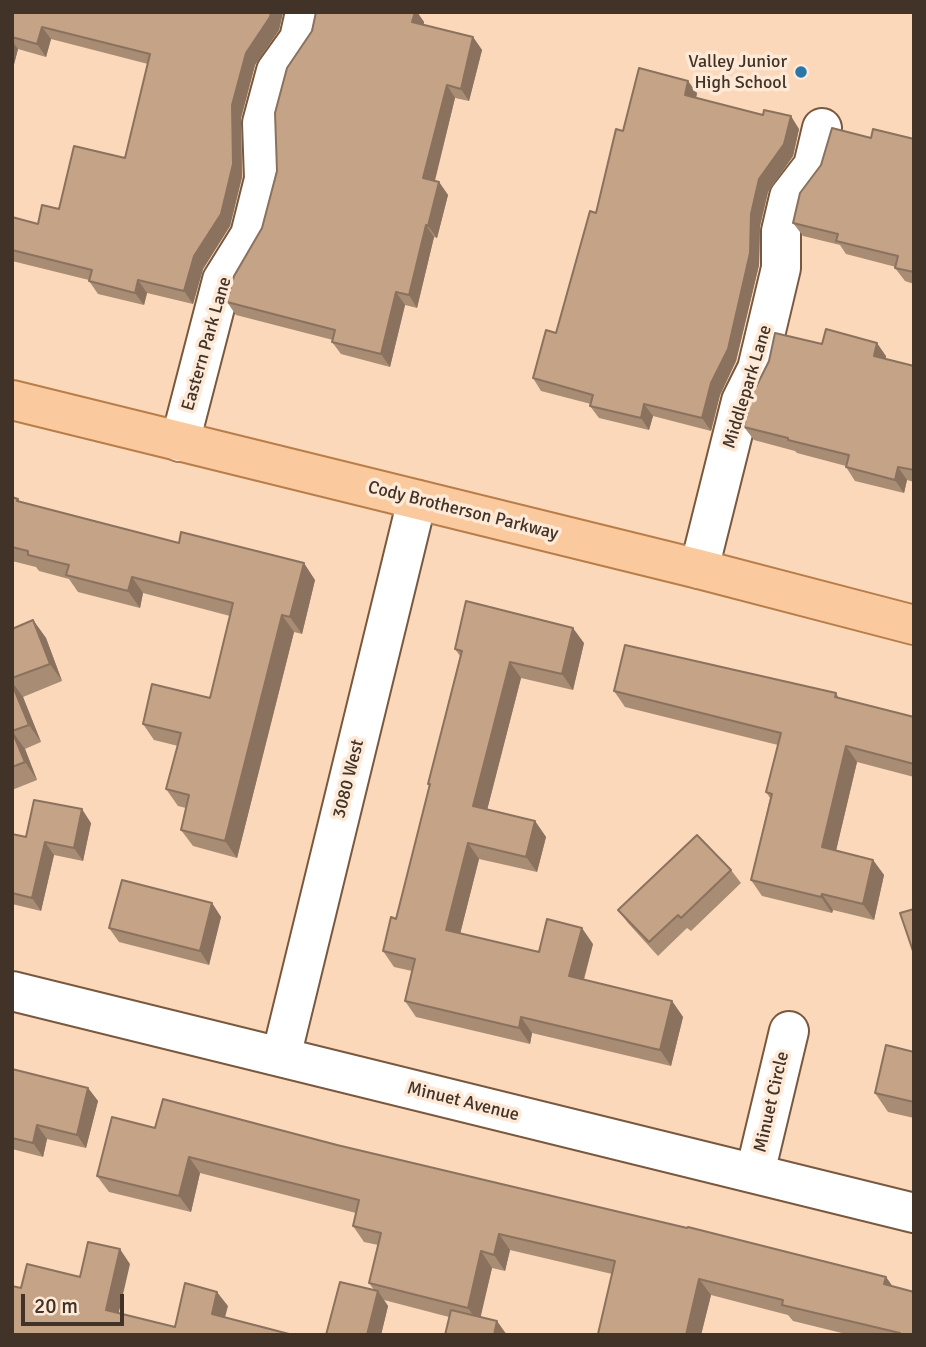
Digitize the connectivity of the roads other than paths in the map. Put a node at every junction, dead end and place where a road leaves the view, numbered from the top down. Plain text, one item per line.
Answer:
1 (305, 12) edge
2 (822, 128) dead end
3 (12, 400) edge
4 (180, 442) junction
5 (417, 500) junction
6 (699, 569) junction
7 (914, 625) edge
8 (12, 991) edge
9 (789, 1031) dead end
10 (281, 1057) junction
11 (755, 1173) junction
12 (914, 1213) edge

1 - 4 street, Eastern Park Lane
2 - 6 street, Middlepark Lane
3 - 4 main road, Cody Brotherson Parkway
4 - 5 main road, Cody Brotherson Parkway
5 - 6 main road, Cody Brotherson Parkway
5 - 10 street, 3080 West
6 - 7 main road, Cody Brotherson Parkway
8 - 10 street, Minuet Avenue
9 - 11 street, Minuet Circle
10 - 11 street, Minuet Avenue
11 - 12 street, Minuet Avenue

